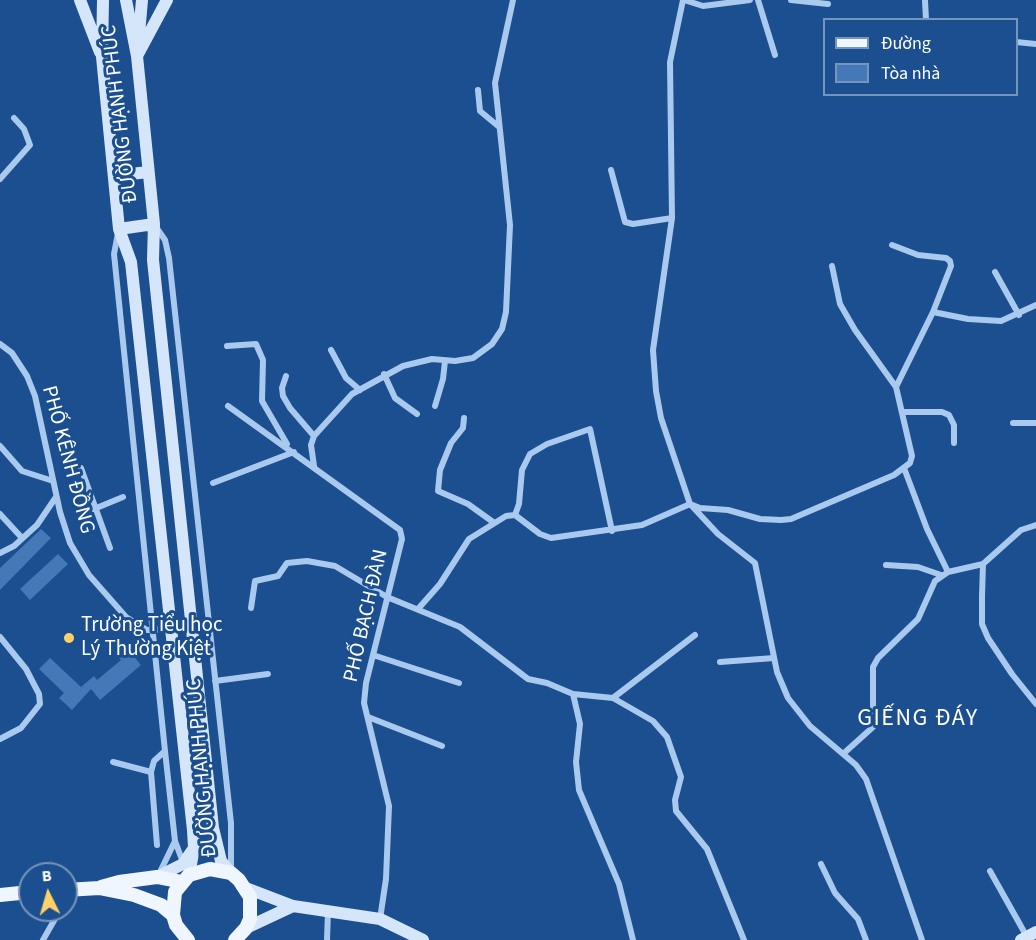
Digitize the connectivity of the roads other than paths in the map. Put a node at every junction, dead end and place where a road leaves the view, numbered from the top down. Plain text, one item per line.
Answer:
1 (80, 0) edge
2 (87, 0) edge
3 (103, 0) edge
4 (126, 0) edge
5 (142, 0) edge
6 (167, 0) edge
7 (513, 0) edge
8 (683, 0) edge
9 (750, 0) edge
10 (758, 0) edge
11 (791, 0) edge
12 (925, 0) edge
13 (828, 4) dead end
14 (926, 18) edge
15 (90, 22) junction
16 (1018, 42) edge
17 (1036, 44) edge
18 (775, 55) dead end
19 (137, 56) junction
20 (102, 57) junction
21 (478, 90) dead end
22 (14, 118) dead end
23 (498, 126) junction
24 (612, 170) dead end
25 (148, 172) junction
26 (114, 176) junction
27 (0, 179) edge
28 (672, 218) junction
29 (154, 224) junction
30 (119, 229) junction
31 (892, 245) dead end
32 (832, 266) dead end
33 (994, 272) dead end
34 (1036, 305) edge
35 (933, 312) junction
36 (1019, 315) junction
37 (0, 344) edge
38 (227, 346) dead end
39 (332, 350) dead end
40 (444, 361) junction
41 (384, 374) junction
42 (286, 376) dead end
43 (896, 387) junction
44 (360, 390) junction
45 (228, 406) dead end
46 (435, 406) dead end
47 (902, 412) junction
48 (417, 414) dead end
49 (464, 418) dead end
50 (1013, 423) dead end
51 (1036, 423) edge
52 (314, 436) junction
53 (954, 443) dead end
54 (0, 446) edge
55 (292, 450) junction
56 (315, 467) junction
57 (81, 468) dead end
58 (904, 468) junction
59 (53, 481) junction
60 (213, 483) dead end
61 (56, 497) junction
62 (123, 497) dead end
63 (690, 504) junction
64 (94, 509) junction
65 (0, 514) edge
66 (515, 515) junction
67 (493, 522) junction
68 (1036, 525) edge
69 (612, 531) junction
70 (22, 537) junction
71 (110, 548) dead end
72 (0, 553) edge
73 (983, 564) junction
74 (886, 566) dead end
75 (948, 572) junction
76 (941, 575) junction
77 (387, 597) junction
78 (250, 608) dead end
79 (418, 609) junction
80 (209, 627) junction
81 (192, 629) junction
82 (153, 631) junction
83 (171, 631) junction
84 (695, 635) dead end
85 (0, 638) edge
86 (373, 655) junction
87 (774, 658) junction
88 (720, 662) dead end
89 (268, 674) dead end
90 (215, 681) junction
91 (459, 683) dead end
92 (573, 694) junction
93 (613, 698) junction
94 (1036, 704) edge
95 (368, 717) junction
96 (0, 739) edge
97 (442, 746) dead end
98 (165, 751) junction
99 (843, 754) junction
100 (113, 762) dead end
101 (151, 772) junction
102 (175, 840) junction
103 (157, 845) dead end
104 (821, 864) dead end
105 (990, 871) dead end
106 (231, 873) junction
107 (185, 874) junction
108 (157, 877) junction
109 (99, 888) junction
110 (246, 888) junction
111 (78, 891) edge
112 (18, 893) edge
113 (0, 894) edge
114 (293, 906) junction
115 (328, 909) junction
116 (172, 915) junction
117 (380, 919) junction
118 (53, 922) edge
119 (246, 928) junction
120 (1028, 936) edge
121 (43, 940) edge
122 (188, 940) edge
123 (235, 940) edge
124 (327, 940) edge
125 (423, 940) edge
126 (633, 940) edge
127 (744, 940) edge
128 (866, 940) edge
129 (922, 940) edge

1 - 15 main road
2 - 15 main road
3 - 20 main road, ĐƯỜNG HẠNH PHÚC
4 - 19 main road, ĐƯỜNG HẠNH PHÚC
5 - 19 main road
6 - 19 main road
7 - 23 street
8 - 9 street
8 - 28 street
10 - 18 street
11 - 13 street
12 - 14 street
15 - 20 main road
16 - 17 street
19 - 25 main road, ĐƯỜNG HẠNH PHÚC
20 - 26 main road, ĐƯỜNG HẠNH PHÚC
21 - 23 street
22 - 27 street
23 - 40 street
24 - 28 street
25 - 26 main road
25 - 29 main road, ĐƯỜNG HẠNH PHÚC
26 - 30 main road, ĐƯỜNG HẠNH PHÚC
28 - 63 street
29 - 30 main road
29 - 80 street, ĐƯỜNG HẠNH PHÚC
29 - 81 main road, ĐƯỜNG HẠNH PHÚC
30 - 82 street, ĐƯỜNG HẠNH PHÚC
30 - 83 main road, ĐƯỜNG HẠNH PHÚC
31 - 35 street
32 - 43 street
33 - 36 street
34 - 36 street
35 - 36 street
35 - 43 street
37 - 59 street, PHỐ KÊNH ĐỒNG
38 - 55 street
39 - 44 street
40 - 41 street
40 - 46 street
41 - 44 street
41 - 48 street
42 - 52 street
43 - 47 street
44 - 52 street
45 - 55 street, PHỐ BẠCH ĐÀN
47 - 53 street
47 - 58 street
49 - 67 street
50 - 51 street
52 - 56 street
54 - 59 street
55 - 56 street, PHỐ BẠCH ĐÀN
55 - 60 street
56 - 77 street, PHỐ BẠCH ĐÀN
57 - 64 street
58 - 63 street
58 - 75 street
59 - 61 street, PHỐ KÊNH ĐỒNG
61 - 70 street
61 - 82 street, PHỐ KÊNH ĐỒNG
62 - 64 street
63 - 69 street
63 - 87 street
64 - 71 street
65 - 70 street
66 - 67 street
66 - 69 street
66 - 69 street
67 - 79 street
68 - 73 street
70 - 72 street
73 - 75 street
73 - 94 street
74 - 76 street
75 - 76 street
76 - 99 street
77 - 78 street
77 - 79 street
77 - 86 street, PHỐ BẠCH ĐÀN
79 - 92 street
80 - 81 street
80 - 90 street, ĐƯỜNG HẠNH PHÚC
81 - 83 street
81 - 106 main road, ĐƯỜNG HẠNH PHÚC
82 - 83 street
82 - 98 street, ĐƯỜNG HẠNH PHÚC
83 - 107 main road, ĐƯỜNG HẠNH PHÚC
84 - 93 street
85 - 96 street
86 - 91 street
86 - 95 street, PHỐ BẠCH ĐÀN
87 - 88 street
87 - 99 street
89 - 90 street
90 - 106 street, ĐƯỜNG HẠNH PHÚC
92 - 93 street
92 - 126 street
93 - 127 street
95 - 97 street
95 - 117 street, PHỐ BẠCH ĐÀN
98 - 101 street
98 - 102 street, ĐƯỜNG HẠNH PHÚC
99 - 129 street
100 - 101 street
101 - 103 street
102 - 107 street, ĐƯỜNG HẠNH PHÚC
102 - 108 street, ĐƯỜNG HẠNH PHÚC
104 - 128 street
105 - 120 street
106 - 107 main road
106 - 110 main road
107 - 108 main road
107 - 116 main road
108 - 109 main road
109 - 111 main road
109 - 116 main road
110 - 114 main road
110 - 119 main road
112 - 113 main road
114 - 115 main road
114 - 119 main road
115 - 117 main road
115 - 124 street
116 - 122 main road
117 - 125 main road
118 - 121 street
119 - 123 main road

